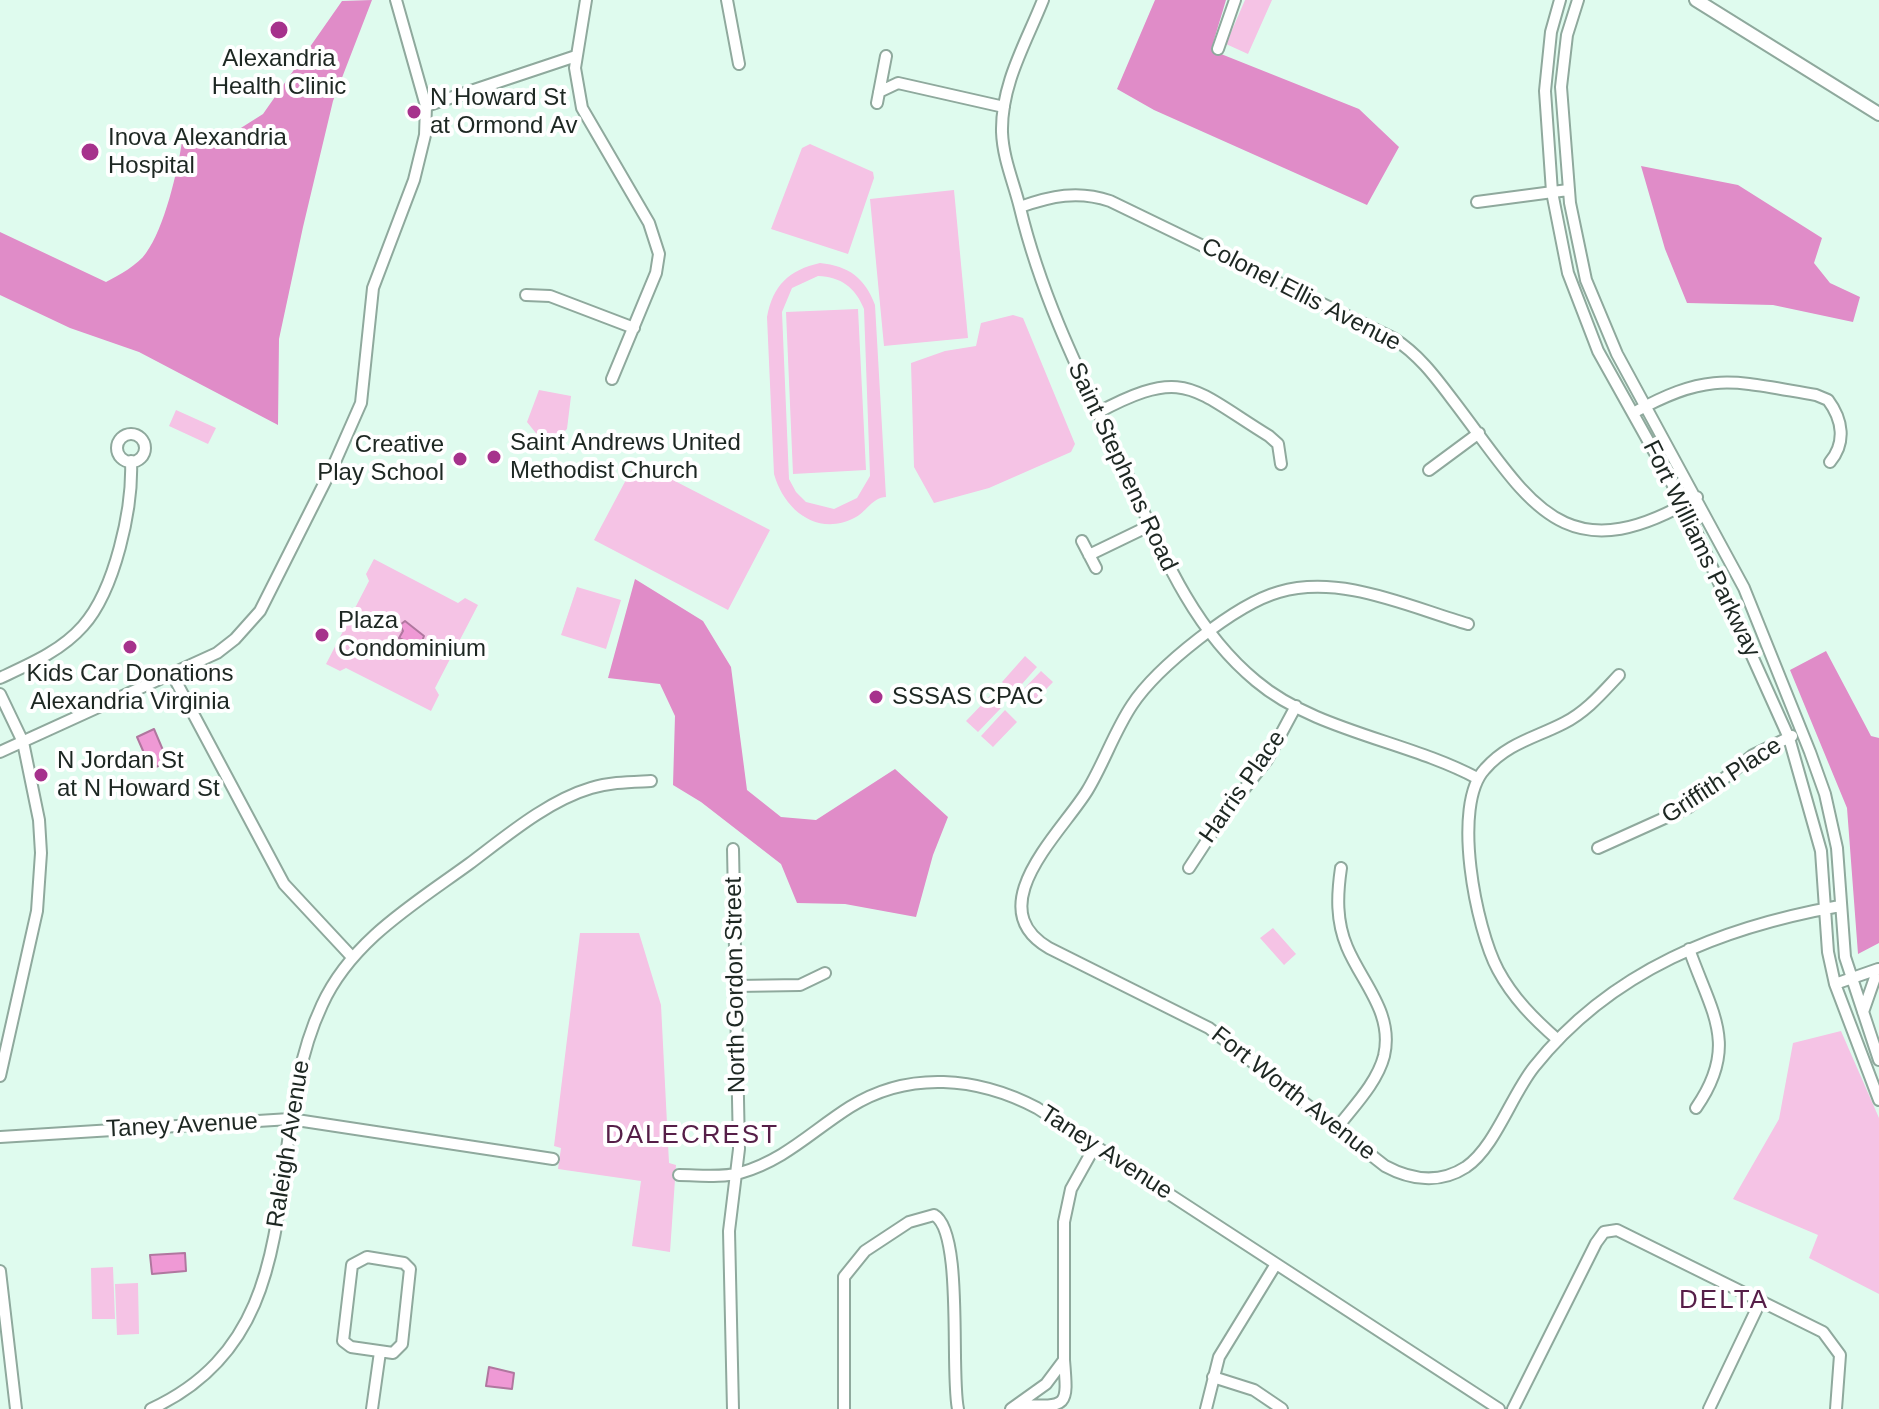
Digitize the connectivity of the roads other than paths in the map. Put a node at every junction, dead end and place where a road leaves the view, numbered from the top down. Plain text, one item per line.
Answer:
1 (396, 0) edge
2 (586, 0) edge
3 (727, 0) edge
4 (1043, 0) edge
5 (1235, 0) edge
6 (1560, 0) edge
7 (1578, 0) edge
8 (1696, 0) edge
9 (1218, 49) dead end
10 (576, 56) junction
11 (739, 64) dead end
12 (898, 83) junction
13 (426, 106) junction
14 (1004, 107) junction
15 (1879, 114) edge
16 (1568, 190) junction
17 (1552, 192) junction
18 (1477, 202) dead end
19 (1020, 207) junction
20 (526, 295) dead end
21 (634, 328) junction
22 (612, 379) dead end
23 (1647, 405) junction
24 (1097, 413) junction
25 (1633, 413) junction
26 (1479, 433) junction
27 (131, 461) dead end
28 (1830, 462) dead end
29 (1281, 464) dead end
30 (1429, 470) dead end
31 (1697, 497) junction
32 (1684, 505) junction
33 (1149, 526) junction
34 (1082, 541) dead end
35 (1089, 555) junction
36 (1096, 568) dead end
37 (1468, 624) dead end
38 (1211, 632) junction
39 (172, 674) junction
40 (1619, 675) dead end
41 (0, 678) edge
42 (0, 694) edge
43 (1296, 706) junction
44 (1801, 732) junction
45 (1789, 738) junction
46 (23, 742) junction
47 (0, 752) edge
48 (1477, 778) junction
49 (651, 781) dead end
50 (1598, 848) dead end
51 (733, 849) dead end
52 (1189, 868) dead end
53 (1341, 868) dead end
54 (1840, 906) junction
55 (1824, 909) junction
56 (1689, 949) junction
57 (352, 957) junction
58 (1878, 969) edge
59 (825, 973) dead end
60 (1852, 979) junction
61 (1835, 984) junction
62 (737, 986) junction
63 (1863, 1014) junction
64 (1558, 1040) junction
65 (1879, 1060) edge
66 (0, 1076) edge
67 (1879, 1100) edge
68 (1696, 1108) dead end
69 (290, 1119) junction
70 (1337, 1128) junction
71 (0, 1137) edge
72 (1095, 1146) junction
73 (553, 1159) dead end
74 (737, 1174) junction
75 (679, 1175) dead end
76 (1276, 1264) junction
77 (0, 1271) edge
78 (1761, 1300) junction
79 (380, 1352) junction
80 (1064, 1360) junction
81 (1213, 1377) junction
82 (1016, 1407) edge
83 (16, 1409) edge
84 (151, 1409) edge
85 (372, 1409) edge
86 (733, 1409) edge
87 (844, 1409) edge
88 (958, 1409) edge
89 (1206, 1409) edge
90 (1282, 1409) edge
91 (1499, 1409) edge
92 (1513, 1409) edge
93 (1709, 1409) edge
94 (1836, 1409) edge

1 - 13 street
2 - 10 street
3 - 11 street
4 - 14 street, Saint Stephens Road
5 - 9 street
6 - 17 street, Fort Williams Parkway
7 - 16 street, Fort Williams Parkway
8 - 15 main road
10 - 13 street
10 - 21 street
12 - 12 street
12 - 14 street
13 - 39 street
14 - 19 street, Saint Stephens Road
16 - 17 street
16 - 23 street, Fort Williams Parkway
17 - 18 street
17 - 25 street, Fort Williams Parkway
19 - 24 street, Saint Stephens Road
19 - 26 street, Colonel Ellis Avenue
20 - 21 street
21 - 22 street
23 - 25 street
23 - 28 street
23 - 31 street, Fort Williams Parkway
24 - 29 street
24 - 33 street, Saint Stephens Road
25 - 32 street, Fort Williams Parkway
26 - 30 street
26 - 32 street, Colonel Ellis Avenue
27 - 41 street
31 - 32 street, Colonel Ellis Avenue
31 - 44 street, Fort Williams Parkway
32 - 45 street, Fort Williams Parkway
33 - 35 street
33 - 38 street, Saint Stephens Road
34 - 35 street
35 - 36 street
37 - 38 street, Fort Worth Avenue
38 - 43 street, Saint Stephens Road
38 - 70 street, Fort Worth Avenue
39 - 46 street
39 - 57 street
40 - 48 street
42 - 46 street
43 - 48 street, Saint Stephens Road
43 - 52 street, Harris Place
44 - 45 street, Griffith Place
44 - 54 street, Fort Williams Parkway
45 - 50 street, Griffith Place
45 - 55 street, Fort Williams Parkway
46 - 47 street
46 - 66 street
48 - 64 street
49 - 57 street, Raleigh Avenue
51 - 62 street, North Gordon Street
53 - 70 street
54 - 55 street, Fort Worth Avenue
54 - 60 street, Fort Williams Parkway
55 - 56 street, Fort Worth Avenue
55 - 61 street, Fort Williams Parkway
56 - 64 street, Fort Worth Avenue
56 - 68 street
57 - 69 street, Raleigh Avenue
58 - 60 street
58 - 63 street
59 - 62 street
60 - 61 street
60 - 63 street, Fort Williams Parkway
61 - 67 street, Fort Williams Parkway
62 - 74 street, North Gordon Street
63 - 65 street, Fort Williams Parkway
64 - 70 street, Fort Worth Avenue
69 - 71 street, Taney Avenue
69 - 73 street, Taney Avenue
69 - 84 street, Raleigh Avenue
72 - 74 street, Taney Avenue
72 - 76 street, Taney Avenue
72 - 80 street
74 - 75 street, Taney Avenue
74 - 86 street, North Gordon Street
76 - 81 street
76 - 91 street, Taney Avenue
77 - 83 street
78 - 92 street
78 - 93 street
78 - 94 street
79 - 79 street
79 - 85 street
80 - 82 street
80 - 82 street
81 - 89 street
81 - 90 street
87 - 88 street

